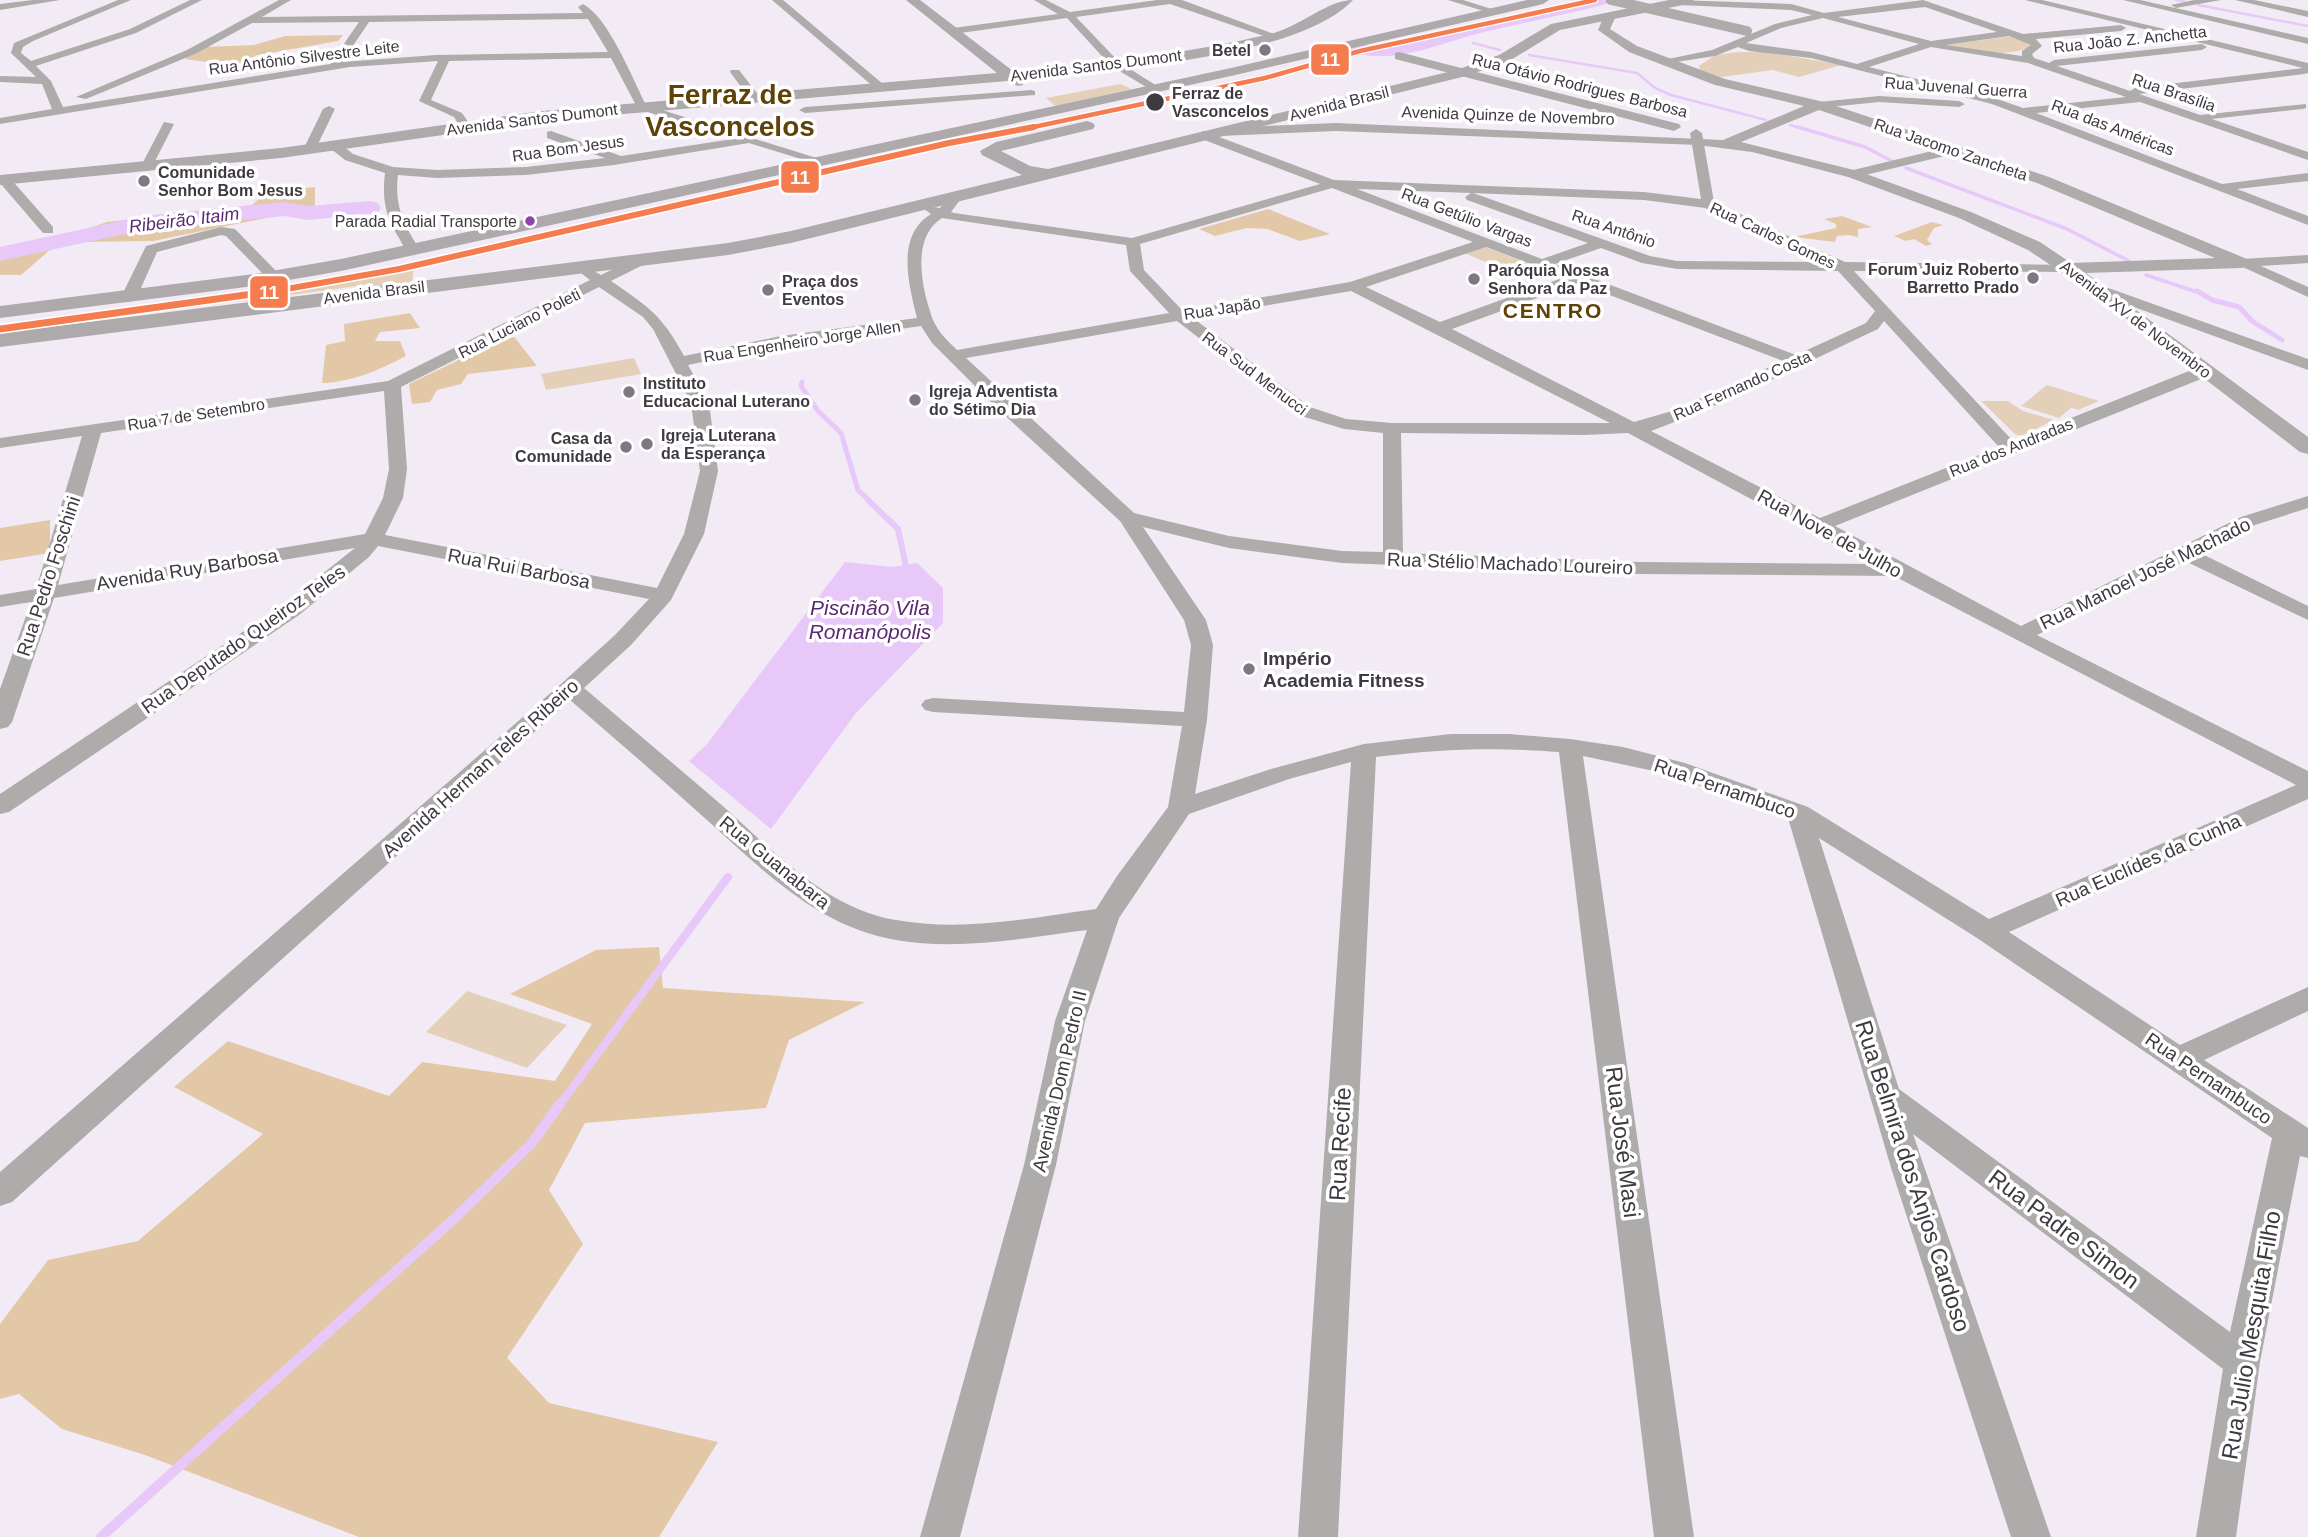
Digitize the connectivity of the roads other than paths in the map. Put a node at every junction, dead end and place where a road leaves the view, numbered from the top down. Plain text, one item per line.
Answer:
1 (55, 0) edge
2 (126, 0) edge
3 (197, 0) edge
4 (286, 0) edge
5 (576, 0) edge
6 (777, 0) edge
7 (912, 0) edge
8 (1039, 0) edge
9 (1173, 0) edge
10 (1347, 0) edge
11 (1453, 0) edge
12 (1543, 0) edge
13 (1611, 0) edge
14 (1626, 0) edge
15 (1913, 0) edge
16 (2030, 0) edge
17 (2128, 0) edge
18 (2216, 0) edge
19 (2240, 0) edge
20 (1683, 1) edge
21 (1709, 1) edge
22 (1928, 4) junction
23 (0, 7) edge
24 (2157, 7) junction
25 (1493, 11) junction
26 (2088, 14) junction
27 (2308, 14) edge
28 (1561, 15) junction
29 (1826, 15) junction
30 (593, 16) junction
31 (1070, 16) junction
32 (1603, 18) junction
33 (366, 19) junction
34 (252, 20) junction
35 (2137, 26) junction
36 (1082, 27) junction
37 (1069, 29) dead end
38 (1550, 29) junction
39 (953, 31) junction
40 (1759, 33) junction
41 (2012, 33) junction
42 (1277, 37) junction
43 (2024, 37) junction
44 (2308, 41) edge
45 (1739, 44) junction
46 (1929, 44) junction
47 (2220, 45) junction
48 (1430, 49) dead end
49 (1776, 50) junction
50 (0, 52) edge
51 (16, 53) junction
52 (1715, 53) junction
53 (2032, 54) junction
54 (440, 55) junction
55 (614, 55) junction
56 (1393, 57) joint
57 (1686, 63) junction
58 (1115, 64) junction
59 (2043, 64) junction
60 (29, 65) junction
61 (334, 66) junction
62 (1860, 66) junction
63 (2308, 68) edge
64 (735, 72) dead end
65 (1452, 73) junction
66 (1011, 76) junction
67 (2268, 76) junction
68 (0, 79) edge
69 (46, 81) junction
70 (879, 86) junction
71 (2298, 86) dead end
72 (1153, 88) junction
73 (2126, 92) junction
74 (1031, 93) junction
75 (754, 97) junction
76 (2144, 98) junction
77 (1990, 100) junction
78 (1819, 105) junction
79 (1975, 106) junction
80 (2302, 106) dead end
81 (642, 107) junction
82 (329, 109) dead end
83 (59, 110) junction
84 (805, 110) dead end
85 (1053, 110) junction
86 (2264, 110) junction
87 (2023, 111) junction
88 (2196, 117) junction
89 (0, 121) edge
90 (2297, 121) dead end
91 (1101, 123) dead end
92 (168, 124) dead end
93 (465, 126) junction
94 (1211, 134) junction
95 (551, 135) dead end
96 (1697, 137) junction
97 (747, 139) junction
98 (1730, 142) junction
99 (335, 146) junction
100 (1752, 148) junction
101 (309, 149) junction
102 (1957, 149) junction
103 (2308, 156) edge
104 (620, 159) junction
105 (817, 160) junction
106 (147, 166) junction
107 (392, 171) junction
108 (1853, 174) junction
109 (1024, 175) junction
110 (2308, 177) edge
111 (2, 180) edge
112 (1332, 184) junction
113 (1385, 186) junction
114 (2224, 187) junction
115 (1449, 189) junction
116 (1369, 198) junction
117 (1708, 204) junction
118 (947, 206) junction
119 (2308, 221) edge
120 (48, 230) dead end
121 (1133, 242) junction
122 (1485, 243) junction
123 (1603, 243) junction
124 (414, 250) junction
125 (2308, 258) edge
126 (643, 259) junction
127 (2241, 263) junction
128 (1540, 264) junction
129 (1842, 266) junction
130 (580, 267) junction
131 (2068, 268) junction
132 (274, 277) junction
133 (1577, 278) junction
134 (601, 282) junction
135 (1353, 286) junction
136 (2100, 290) junction
137 (2308, 292) edge
138 (129, 297) junction
139 (0, 312) edge
140 (1882, 312) junction
141 (1179, 315) junction
142 (926, 321) junction
143 (1439, 328) junction
144 (1849, 337) junction
145 (1908, 339) junction
146 (0, 341) edge
147 (954, 355) junction
148 (1798, 361) junction
149 (679, 362) junction
150 (2308, 365) edge
151 (2204, 371) junction
152 (393, 385) junction
153 (1392, 428) junction
154 (1633, 429) junction
155 (93, 430) junction
156 (0, 443) edge
157 (2009, 447) junction
158 (2308, 447) edge
159 (2308, 502) edge
160 (1127, 517) junction
161 (1819, 525) junction
162 (373, 539) junction
163 (2185, 553) junction
164 (1393, 559) junction
165 (1898, 570) junction
166 (45, 593) junction
167 (664, 596) junction
168 (0, 601) edge
169 (2308, 614) edge
170 (2022, 634) junction
171 (570, 688) junction
172 (933, 705) dead end
173 (1195, 720) junction
174 (0, 722) edge
175 (1570, 746) junction
176 (1364, 751) junction
177 (45, 775) junction
178 (2308, 781) edge
179 (0, 788) edge
180 (2308, 789) edge
181 (0, 806) edge
182 (1180, 808) junction
183 (1799, 813) junction
184 (1105, 918) junction
185 (1987, 931) junction
186 (2308, 998) edge
187 (2180, 1058) junction
188 (1886, 1097) junction
189 (2299, 1139) edge
190 (6, 1184) edge
191 (2242, 1362) junction
192 (940, 1537) edge
193 (1318, 1537) edge
194 (1674, 1537) edge
195 (2031, 1537) edge
196 (2216, 1537) edge

1 - 23 street
2 - 51 street
3 - 60 street
4 - 34 street
5 - 30 street
6 - 70 street
7 - 39 main road
8 - 31 street
9 - 31 street
9 - 42 street
10 - 42 main road, Avenida Santos Dumont
11 - 25 street
12 - 25 main road
13 - 40 street, bridge
14 - 28 main road
15 - 22 street
16 - 26 street
17 - 24 street
18 - 24 street
19 - 27 street
20 - 21 street
20 - 32 main road, Avenida Brasil
21 - 29 street
22 - 29 street
22 - 41 street
24 - 26 street
24 - 44 street
25 - 72 main road
26 - 35 street
28 - 32 main road
28 - 38 main road
29 - 40 street
29 - 46 street, Rua Brasília
30 - 33 street
30 - 55 street
31 - 36 street
31 - 39 street
32 - 38 main road, Avenida Brasil
32 - 57 street, Rua Jacomo Zancheta
33 - 34 street
33 - 61 street
34 - 83 street
35 - 43 street
35 - 47 street
36 - 37 street
36 - 58 street
38 - 65 main road, Avenida Brasil
39 - 66 main road
40 - 45 street
41 - 43 street
41 - 46 street
42 - 58 main road, Avenida Santos Dumont
43 - 53 street
45 - 49 street, Rua das Américas
45 - 52 street
46 - 53 street, Rua Brasília
46 - 62 street
47 - 59 street, Rua João Z. Anchetta
47 - 63 street
48 - 56 main road
49 - 52 street
49 - 62 street, Rua das Américas
50 - 51 street
51 - 60 street
52 - 57 street
53 - 59 street, Rua Brasília
54 - 55 street, Rua Antônio Silvestre Leite
54 - 61 street, Rua Antônio Silvestre Leite
54 - 93 street
55 - 81 street
56 - 65 street, Rua Otávio Rodrigues Barbosa
57 - 78 street, Rua Jacomo Zancheta
58 - 66 main road, Avenida Santos Dumont
58 - 72 street
59 - 73 street, Rua Brasília
60 - 69 street
61 - 83 street, Rua Antônio Silvestre Leite
62 - 77 street, Rua das Américas
63 - 67 street
64 - 75 street
65 - 94 main road, Avenida Brasil
65 - 96 street, Rua Otávio Rodrigues Barbosa
66 - 70 main road, Avenida Santos Dumont
66 - 74 main road
67 - 71 street
67 - 73 street
68 - 69 street
69 - 83 street
70 - 75 main road, Avenida Santos Dumont
72 - 85 main road
73 - 76 street, Rua Brasília
74 - 84 street
74 - 85 main road
75 - 81 main road, Avenida Santos Dumont
76 - 87 street, Rua Juvenal Guerra
76 - 88 street, Rua Brasília
77 - 79 street
77 - 87 street, Rua das Américas
78 - 79 street, Rua Juvenal Guerra
78 - 98 street, Rua Juvenal Guerra
78 - 102 street, Rua Jacomo Zancheta
79 - 87 street, Rua Juvenal Guerra
80 - 86 street
81 - 93 main road, Avenida Santos Dumont
81 - 97 street
82 - 101 street
83 - 89 street, Rua Antônio Silvestre Leite
85 - 105 main road
86 - 88 street
86 - 90 street
87 - 114 street, Rua das Américas
88 - 103 street, Rua Brasília
91 - 109 main road
92 - 106 street
93 - 99 main road, Avenida Santos Dumont
94 - 96 street, Avenida Quinze de Novembro
94 - 109 main road, Avenida Brasil
94 - 112 street, Rua Getúlio Vargas
95 - 104 street
96 - 98 street, Rua Otávio Rodrigues Barbosa
96 - 100 street, Avenida Quinze de Novembro
96 - 117 street
97 - 104 street, Rua Bom Jesus
97 - 105 street
98 - 100 street, Rua Otávio Rodrigues Barbosa
99 - 101 main road, Avenida Santos Dumont
99 - 107 street, Rua Bom Jesus
100 - 108 street, Avenida XV de Novembro
101 - 106 main road, Avenida Santos Dumont
102 - 108 street
102 - 127 street, Rua Jacomo Zancheta
104 - 107 street, Rua Bom Jesus
105 - 124 main road
106 - 111 main road, Avenida Santos Dumont
107 - 124 street
108 - 131 street, Avenida XV de Novembro
109 - 118 main road, Avenida Brasil
110 - 114 street
111 - 120 street
112 - 113 street, Rua Carlos Gomes
112 - 116 street, Rua Getúlio Vargas
112 - 121 street
113 - 115 street, Rua Carlos Gomes
113 - 116 street
114 - 119 street, Rua das Américas
115 - 117 street, Rua Carlos Gomes
115 - 123 street, Rua Antônio
116 - 122 street, Rua Getúlio Vargas
117 - 129 street, Rua Carlos Gomes
118 - 121 street
118 - 126 main road, Avenida Brasil
118 - 142 street, Avenida Dom Pedro II
121 - 141 street, Rua Sud Menucci
122 - 128 street, Rua Getúlio Vargas
122 - 135 street, Rua Japão
123 - 128 street
123 - 129 street, Rua Antônio
124 - 132 main road
125 - 127 street
126 - 130 main road, Avenida Brasil
126 - 134 street, Rua Luciano Poleti
127 - 131 street
127 - 137 street, Rua Jacomo Zancheta
128 - 133 street, Rua Getúlio Vargas
129 - 131 street, Rua Antônio
129 - 140 street, Rua Carlos Gomes
130 - 134 street, Avenida Herman Teles Ribeiro
130 - 146 main road, Avenida Brasil
131 - 136 street, Avenida XV de Novembro
132 - 138 main road
132 - 138 street
133 - 143 street
133 - 148 street, Rua Getúlio Vargas
134 - 149 street, Avenida Herman Teles Ribeiro
134 - 152 street, Rua Luciano Poleti
135 - 141 street, Rua Japão
135 - 143 street, Rua Nove de Julho
136 - 150 street
136 - 151 street, Avenida XV de Novembro
138 - 139 main road
140 - 144 street, Rua Fernando Costa
140 - 145 street, Rua Carlos Gomes
141 - 147 street, Rua Japão
141 - 153 street, Rua Sud Menucci
142 - 147 street, Avenida Dom Pedro II
142 - 149 street, Rua Engenheiro Jorge Allen
143 - 154 street, Rua Nove de Julho
144 - 145 street, Rua Fernando Costa
144 - 148 street, Rua Fernando Costa
145 - 157 street, Rua Carlos Gomes
147 - 160 street, Avenida Dom Pedro II
148 - 154 street, Rua Fernando Costa
149 - 167 street, Avenida Herman Teles Ribeiro
151 - 157 street, Rua dos Andradas
151 - 158 street, Avenida XV de Novembro
152 - 155 street, Rua 7 de Setembro
152 - 162 street, Rua Deputado Queiroz Teles
153 - 154 street, Rua Sud Menucci
153 - 164 street
154 - 161 street, Rua Nove de Julho
155 - 156 street, Rua 7 de Setembro
155 - 166 street, Rua Pedro Foschini
157 - 161 street, Rua dos Andradas
159 - 163 street, Rua Manoel José Machado
160 - 164 street, Rua Stélio Machado Loureiro
160 - 173 street, Avenida Dom Pedro II
161 - 165 street, Rua Nove de Julho
162 - 166 street, Avenida Ruy Barbosa
162 - 167 street, Rua Rui Barbosa
162 - 177 street, Rua Deputado Queiroz Teles
163 - 169 street
163 - 170 street, Rua Manoel José Machado
164 - 165 street, Rua Stélio Machado Loureiro
165 - 170 street, Rua Nove de Julho
166 - 168 street, Avenida Ruy Barbosa
166 - 174 street, Rua Pedro Foschini
167 - 171 street, Avenida Herman Teles Ribeiro
170 - 178 street, Rua Nove de Julho
171 - 184 street, Rua Guanabara
171 - 190 street, Avenida Herman Teles Ribeiro
172 - 173 street
173 - 182 street, Avenida Dom Pedro II
175 - 176 street, Rua Pernambuco
175 - 183 street, Rua Pernambuco
175 - 194 street, Rua José Masi
176 - 182 street, Rua Pernambuco
176 - 193 street, Rua Recife
177 - 179 street, Rua Deputado Queiroz Teles
177 - 181 street, Rua Deputado Queiroz Teles
180 - 185 street, Rua Euclídes da Cunha
182 - 184 street, Avenida Dom Pedro II
183 - 185 street, Rua Pernambuco
183 - 188 street, Rua Belmira dos Anjos Cardoso
184 - 192 street, Avenida Dom Pedro II
185 - 187 street, Rua Pernambuco
186 - 187 street
187 - 189 street, Rua Pernambuco
188 - 191 street, Rua Padre Simon
188 - 195 street, Rua Belmira dos Anjos Cardoso
189 - 191 street, Rua Julio Mesquita Filho
191 - 196 street, Rua Julio Mesquita Filho

